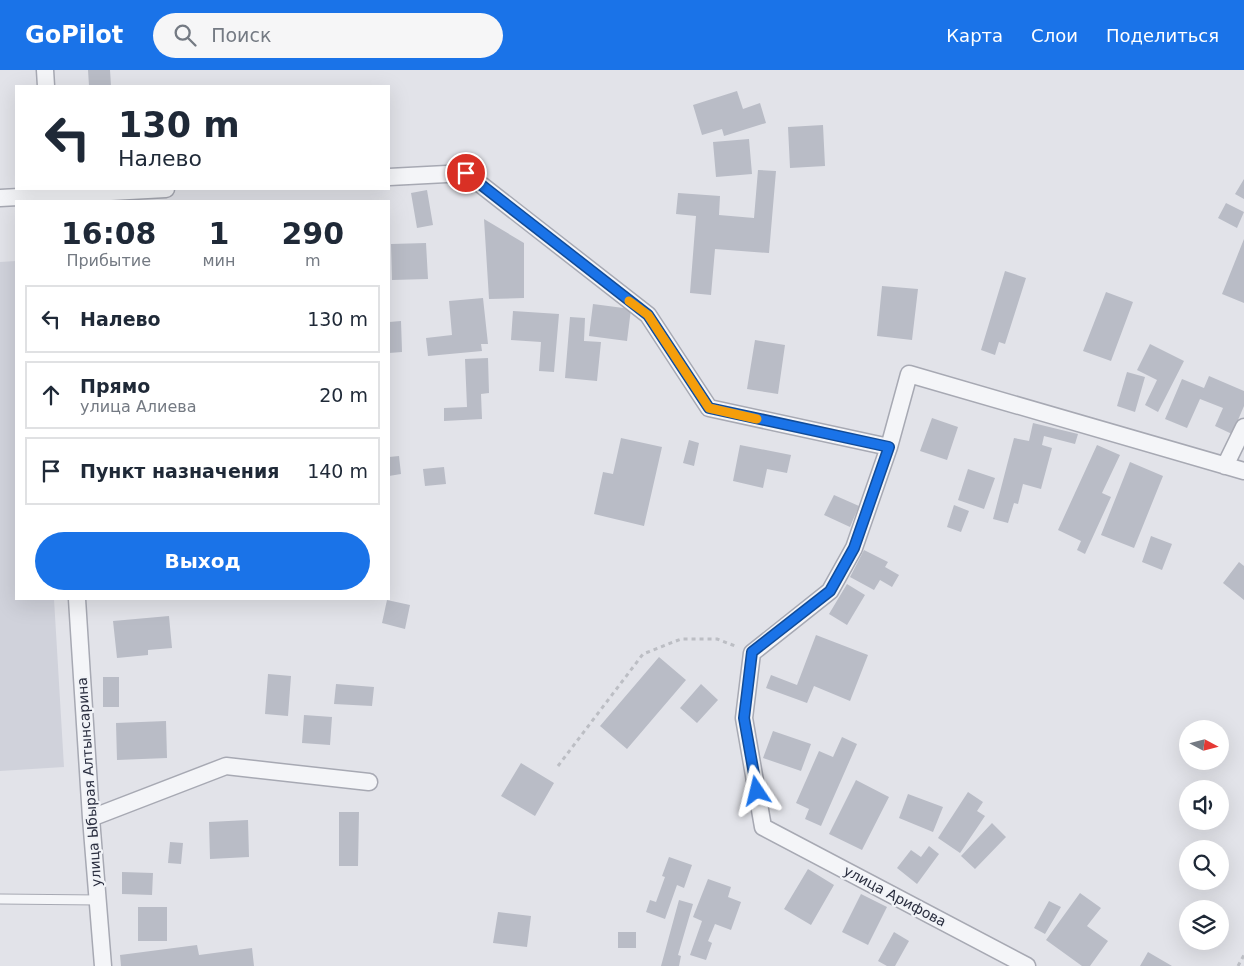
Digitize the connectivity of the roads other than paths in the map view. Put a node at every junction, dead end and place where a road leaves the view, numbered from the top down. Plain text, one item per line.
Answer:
1 (45, 70) edge
2 (46, 85) edge
3 (390, 177) edge
4 (147, 190) edge
5 (50, 195) edge
6 (0, 198) edge
7 (1244, 427) edge
8 (889, 447) junction
9 (1225, 466) junction
10 (1244, 471) edge
11 (76, 600) edge
12 (369, 782) dead end
13 (91, 818) junction
14 (0, 899) edge
15 (98, 900) junction
16 (103, 966) edge
17 (1027, 966) edge

1 - 2 street
3 - 8 street
4 - 5 street
5 - 6 street
7 - 9 street
8 - 9 street
8 - 17 street, улица Арифова
9 - 10 street
11 - 13 street, улица Ыбырая Алтынсарина
12 - 13 street
13 - 15 street, улица Ыбырая Алтынсарина
14 - 15 lane
15 - 16 street, улица Ыбырая Алтынсарина

